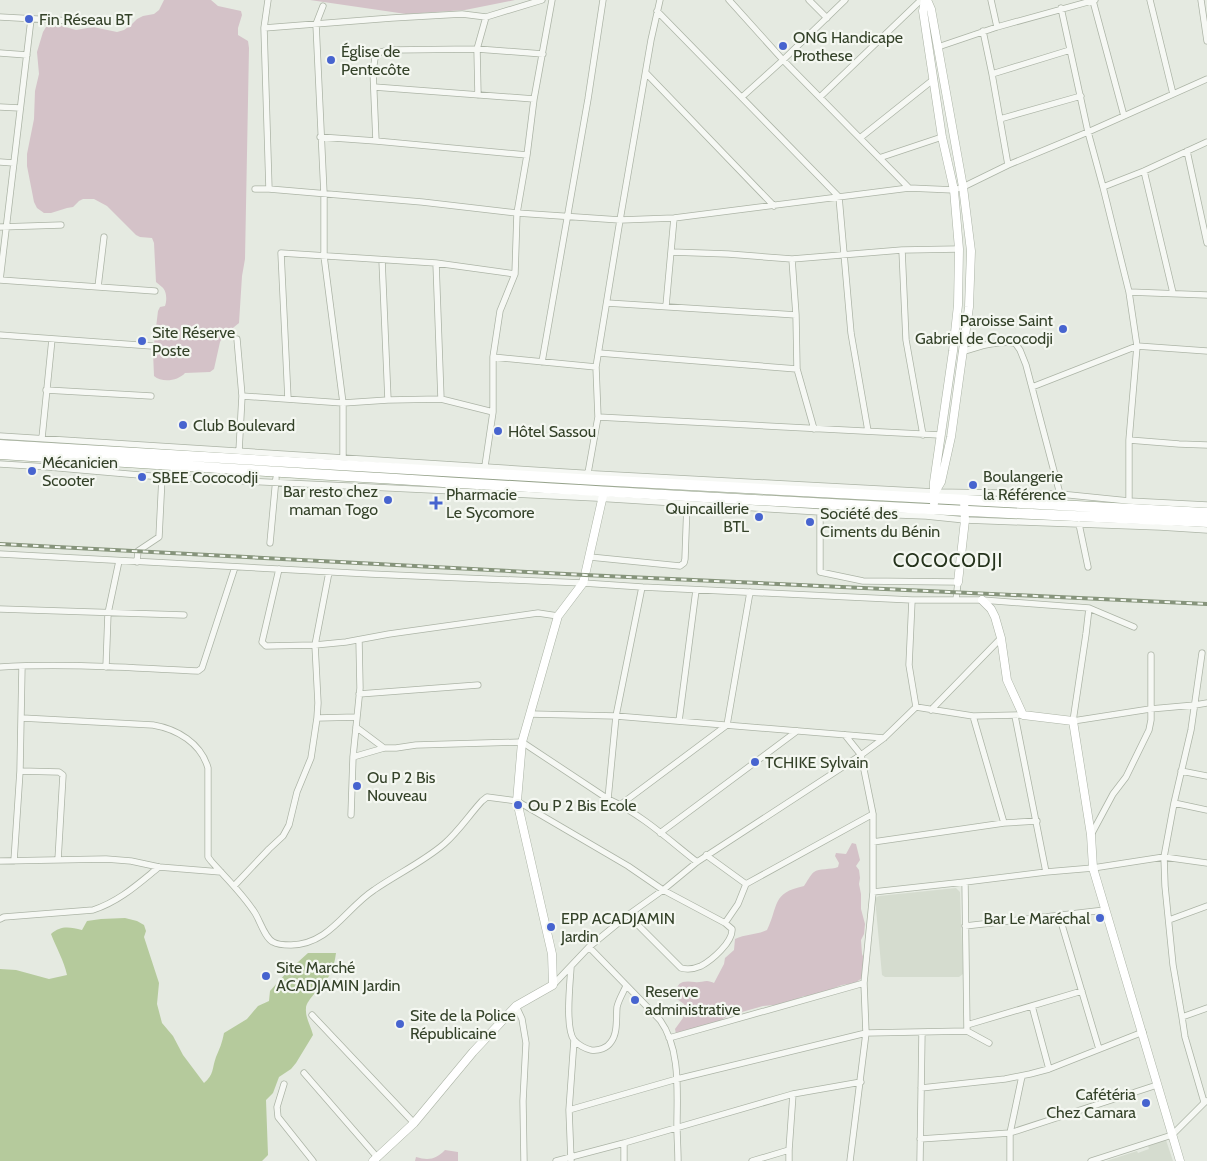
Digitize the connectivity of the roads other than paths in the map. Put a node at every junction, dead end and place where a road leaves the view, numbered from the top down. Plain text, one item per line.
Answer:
1 (268, 0) edge
2 (542, 0) edge
3 (552, 0) edge
4 (603, 0) edge
5 (660, 0) edge
6 (729, 0) edge
7 (809, 0) edge
8 (845, 0) edge
9 (921, 0) edge
10 (926, 0) edge
11 (991, 0) edge
12 (1094, 0) edge
13 (1150, 0) edge
14 (1201, 0) edge
15 (323, 6) dead end
16 (1061, 8) junction
17 (657, 11) junction
18 (0, 17) edge
19 (486, 17) junction
20 (31, 18) junction
21 (827, 18) junction
22 (109, 23) dead end
23 (316, 24) junction
24 (997, 27) junction
25 (264, 28) junction
26 (983, 31) junction
27 (1207, 41) edge
28 (938, 47) junction
29 (477, 49) junction
30 (1070, 50) junction
31 (0, 53) edge
32 (543, 54) junction
33 (27, 55) junction
34 (783, 60) junction
35 (646, 73) junction
36 (992, 74) junction
37 (934, 79) junction
38 (1207, 79) edge
39 (374, 86) junction
40 (1173, 94) junction
41 (478, 95) junction
42 (1081, 96) junction
43 (742, 97) junction
44 (820, 97) junction
45 (534, 99) junction
46 (0, 107) edge
47 (20, 108) junction
48 (1124, 116) junction
49 (1000, 119) junction
50 (1088, 132) junction
51 (320, 137) junction
52 (942, 137) junction
53 (860, 138) junction
54 (376, 141) junction
55 (1207, 142) edge
56 (1187, 152) junction
57 (527, 155) junction
58 (879, 158) junction
59 (0, 162) edge
60 (14, 163) junction
61 (1008, 165) junction
62 (1144, 171) junction
63 (1103, 187) junction
64 (909, 188) junction
65 (962, 188) junction
66 (254, 189) dead end
67 (269, 189) junction
68 (954, 190) junction
69 (324, 194) junction
70 (840, 197) junction
71 (774, 206) junction
72 (517, 213) junction
73 (567, 216) junction
74 (674, 218) junction
75 (620, 220) junction
76 (61, 224) dead end
77 (3, 228) edge
78 (104, 237) dead end
79 (1207, 243) edge
80 (959, 249) junction
81 (902, 250) junction
82 (671, 252) junction
83 (844, 254) junction
84 (324, 256) junction
85 (792, 259) junction
86 (382, 260) junction
87 (436, 263) junction
88 (515, 274) junction
89 (0, 280) edge
90 (98, 287) junction
91 (155, 291) dead end
92 (1129, 292) junction
93 (1173, 294) junction
94 (1207, 296) edge
95 (607, 303) junction
96 (666, 306) junction
97 (796, 315) junction
98 (0, 335) edge
99 (52, 339) junction
100 (237, 339) dead end
101 (152, 346) dead end
102 (1137, 346) junction
103 (1207, 351) edge
104 (962, 352) junction
105 (599, 353) junction
106 (494, 357) junction
107 (542, 362) junction
108 (596, 367) junction
109 (797, 368) junction
110 (1032, 388) junction
111 (46, 390) junction
112 (151, 396) dead end
113 (242, 396) junction
114 (288, 399) junction
115 (441, 399) junction
116 (388, 400) junction
117 (343, 402) junction
118 (493, 412) junction
119 (598, 418) junction
120 (814, 428) junction
121 (868, 431) junction
122 (924, 435) junction
123 (940, 435) junction
124 (0, 436) edge
125 (42, 438) junction
126 (1129, 440) junction
127 (0, 445) edge
128 (1207, 445) edge
129 (239, 451) junction
130 (0, 454) edge
131 (343, 458) junction
132 (0, 464) edge
133 (485, 466) junction
134 (588, 473) junction
135 (162, 477) junction
136 (276, 477) junction
137 (1060, 494) junction
138 (603, 495) junction
139 (934, 496) junction
140 (964, 500) junction
141 (1129, 501) junction
142 (687, 503) junction
143 (1207, 505) edge
144 (820, 512) junction
145 (934, 513) junction
146 (1207, 513) edge
147 (965, 516) junction
148 (1207, 522) edge
149 (1079, 524) junction
150 (1207, 530) edge
151 (270, 544) dead end
152 (0, 554) edge
153 (590, 557) junction
154 (119, 561) junction
155 (137, 562) junction
156 (235, 567) junction
157 (1088, 567) dead end
158 (279, 569) junction
159 (330, 572) junction
160 (958, 582) junction
161 (583, 583) junction
162 (642, 588) junction
163 (696, 590) junction
164 (750, 592) junction
165 (912, 600) junction
166 (956, 600) junction
167 (982, 600) junction
168 (1089, 608) junction
169 (0, 609) edge
170 (108, 613) junction
171 (184, 615) dead end
172 (558, 616) junction
173 (1134, 627) dead end
174 (1002, 638) junction
175 (359, 640) junction
176 (315, 645) junction
177 (1202, 653) dead end
178 (1151, 655) dead end
179 (22, 666) junction
180 (0, 667) edge
181 (106, 667) junction
182 (478, 685) dead end
183 (359, 694) junction
184 (1207, 703) edge
185 (1195, 705) junction
186 (916, 707) junction
187 (1150, 708) junction
188 (931, 710) junction
189 (530, 714) junction
190 (1023, 715) junction
191 (616, 716) junction
192 (973, 716) junction
193 (1014, 716) junction
194 (357, 717) junction
195 (22, 718) junction
196 (317, 718) junction
197 (679, 721) junction
198 (1073, 721) junction
199 (727, 725) junction
200 (356, 727) junction
201 (798, 731) junction
202 (845, 735) junction
203 (884, 738) junction
204 (522, 742) junction
205 (384, 748) junction
206 (861, 755) junction
207 (352, 757) junction
208 (20, 771) junction
209 (1181, 771) junction
210 (1207, 776) edge
211 (608, 799) junction
212 (517, 801) junction
213 (1174, 803) junction
214 (620, 805) junction
215 (1207, 810) edge
216 (873, 814) junction
217 (351, 815) dead end
218 (1036, 821) junction
219 (1004, 823) junction
220 (660, 833) junction
221 (1091, 835) junction
222 (873, 842) junction
223 (706, 855) junction
224 (1164, 857) junction
225 (58, 860) junction
226 (0, 861) edge
227 (14, 861) junction
228 (697, 862) junction
229 (1207, 863) edge
230 (159, 868) junction
231 (1093, 868) junction
232 (221, 872) junction
233 (1046, 872) junction
234 (965, 882) junction
235 (746, 884) junction
236 (234, 886) junction
237 (663, 890) junction
238 (873, 892) junction
239 (1207, 906) edge
240 (1105, 910) junction
241 (628, 915) junction
242 (1059, 916) junction
243 (0, 919) edge
244 (1169, 920) junction
245 (725, 923) junction
246 (965, 926) junction
247 (589, 947) junction
248 (571, 967) junction
249 (864, 983) junction
250 (553, 985) junction
251 (626, 986) junction
252 (1082, 991) junction
253 (516, 1006) junction
254 (1032, 1006) junction
255 (1207, 1008) edge
256 (312, 1015) dead end
257 (1182, 1017) junction
258 (967, 1028) junction
259 (922, 1032) junction
260 (1142, 1032) junction
261 (866, 1033) junction
262 (669, 1038) junction
263 (574, 1040) junction
264 (989, 1043) dead end
265 (1098, 1049) junction
266 (1049, 1069) junction
267 (304, 1073) dead end
268 (1022, 1076) junction
269 (677, 1079) junction
270 (861, 1082) junction
271 (284, 1084) dead end
272 (1157, 1085) junction
273 (921, 1088) junction
274 (793, 1094) junction
275 (1206, 1102) edge
276 (569, 1110) junction
277 (414, 1122) junction
278 (677, 1127) junction
279 (1010, 1133) junction
280 (1172, 1135) junction
281 (920, 1139) junction
282 (624, 1143) junction
283 (789, 1150) junction
284 (375, 1159) edge
285 (571, 1159) edge
286 (313, 1161) edge
287 (524, 1161) edge
288 (556, 1161) edge
289 (624, 1161) edge
290 (678, 1161) edge
291 (752, 1161) edge
292 (789, 1161) edge
293 (850, 1161) edge
294 (920, 1161) edge
295 (1010, 1161) edge
296 (1091, 1161) edge
297 (1180, 1161) edge

1 - 25 street
2 - 19 street
3 - 32 street
4 - 73 street
5 - 17 street
6 - 34 street
7 - 21 street
8 - 21 street
9 - 44 street
10 - 28 street
10 - 37 street
11 - 24 street
12 - 16 street
12 - 48 street
13 - 40 street
14 - 27 street
15 - 23 street
16 - 24 street
16 - 30 street
17 - 35 street
17 - 43 street
18 - 20 street
19 - 23 street
19 - 29 street
20 - 22 street
20 - 33 street
21 - 34 street
23 - 25 street
23 - 51 street
24 - 26 street
25 - 67 street
26 - 28 street
26 - 36 street
28 - 65 street
29 - 32 street
29 - 39 street
29 - 41 street
30 - 36 street
30 - 42 street
31 - 33 street
32 - 45 street
33 - 47 street
34 - 43 street
34 - 44 street
35 - 71 street
35 - 75 street
36 - 49 street
37 - 52 street
37 - 53 street
38 - 40 street
39 - 41 street
39 - 54 street
40 - 48 street
41 - 45 street
42 - 49 street
42 - 50 street
43 - 70 street
44 - 53 street
45 - 57 street
46 - 47 street
47 - 60 street
48 - 50 street
49 - 61 street
50 - 61 street
50 - 63 street
51 - 54 street
51 - 69 street
52 - 58 street
52 - 68 street
53 - 58 street
54 - 57 street
55 - 56 street
56 - 62 street
56 - 79 street
57 - 72 street
58 - 64 street
59 - 60 street
60 - 77 street
61 - 65 street
62 - 63 street
62 - 93 street
63 - 92 street
64 - 68 street
64 - 70 street
65 - 68 street
65 - 104 street
66 - 67 street
67 - 69 street
68 - 80 street
69 - 72 street
69 - 84 street
70 - 71 street
70 - 83 street
71 - 74 street
72 - 73 street
72 - 88 street
73 - 75 street
73 - 107 street
74 - 75 street
74 - 82 street
75 - 95 street
76 - 77 street
77 - 89 street
78 - 90 street
80 - 81 street
80 - 123 street
81 - 83 street
81 - 122 street
82 - 85 street
82 - 96 street
83 - 85 street
83 - 121 street
84 - 86 street
84 - 114 street
84 - 117 street
85 - 97 street
86 - 87 street
86 - 116 street
87 - 88 street
87 - 115 street
88 - 106 street
89 - 90 street
90 - 91 street
92 - 93 street
92 - 102 street
93 - 94 street
95 - 96 street
95 - 105 street
96 - 97 street
97 - 109 street
98 - 99 street
99 - 101 street
99 - 111 street
100 - 113 street
102 - 103 street
102 - 110 street
102 - 126 street
104 - 110 street
104 - 139 street
105 - 108 street
105 - 109 street
106 - 107 street
106 - 118 street
107 - 108 street
108 - 119 street
109 - 120 street
110 - 137 street
111 - 112 street
111 - 125 street
113 - 114 street
113 - 129 street
114 - 117 street
115 - 116 street
115 - 118 street
116 - 117 street
117 - 131 street
118 - 133 street
119 - 120 street
119 - 134 street
120 - 121 street
121 - 122 street
122 - 123 street
123 - 139 street
124 - 125 street
125 - 129 street
126 - 128 street
126 - 141 street
127 - 139 highway
129 - 131 street
130 - 136 highway
131 - 133 street
132 - 135 street
133 - 134 street
134 - 139 street
135 - 136 street
135 - 155 street
136 - 138 highway
136 - 151 street
137 - 139 street
137 - 141 street
138 - 142 street
138 - 145 highway
138 - 153 street
139 - 140 highway
139 - 145 street
140 - 146 highway
140 - 147 street
141 - 143 street
142 - 144 street
142 - 153 street
144 - 145 street
144 - 160 street
145 - 147 highway
147 - 148 highway
147 - 149 street
147 - 160 street
149 - 150 street
149 - 157 street
152 - 154 street
153 - 161 street
154 - 155 street
154 - 170 street
155 - 156 street
156 - 158 street
156 - 181 street
158 - 159 street
158 - 176 street
159 - 161 street
159 - 176 street
160 - 166 street
161 - 162 street
161 - 172 street
162 - 163 street
162 - 191 street
163 - 164 street
163 - 197 street
164 - 165 street
164 - 199 street
165 - 166 street
165 - 186 street
166 - 167 street
167 - 168 street
167 - 174 street
168 - 173 street
168 - 198 street
169 - 170 street
170 - 171 street
170 - 181 street
172 - 175 street
172 - 189 street
174 - 188 street
174 - 190 street
175 - 176 street
175 - 183 street
176 - 196 street
177 - 185 street
178 - 187 street
179 - 180 street
179 - 181 street
179 - 195 street
182 - 183 street
183 - 194 street
184 - 185 street
185 - 187 street
185 - 209 street
186 - 188 street
186 - 203 street
187 - 198 street
187 - 221 street
188 - 192 street
189 - 191 street
189 - 204 street
190 - 193 street
190 - 198 street
191 - 197 street
191 - 211 street
192 - 193 street
192 - 219 street
193 - 218 street
194 - 196 street
194 - 200 street
195 - 208 street
195 - 232 street
196 - 236 street
197 - 199 street
198 - 221 street
199 - 201 street
199 - 214 street
200 - 205 street
200 - 207 street
201 - 202 street
201 - 220 street
202 - 203 street
202 - 206 street
203 - 206 street
204 - 205 street
204 - 211 street
204 - 212 street
205 - 207 street
206 - 216 street
206 - 223 street
207 - 217 street
208 - 225 street
208 - 227 street
209 - 210 street
209 - 213 street
211 - 214 street
212 - 236 street
212 - 237 street
212 - 250 street
213 - 215 street
213 - 224 street
214 - 220 street
216 - 222 street
216 - 235 street
218 - 219 street
218 - 233 street
219 - 222 street
220 - 228 street
221 - 231 street
222 - 238 street
223 - 228 street
223 - 235 street
224 - 229 street
224 - 231 street
224 - 244 street
225 - 227 street
225 - 230 street
226 - 227 street
228 - 237 street
230 - 232 street
230 - 243 street
231 - 233 street
231 - 240 street
232 - 236 street
233 - 234 street
234 - 238 street
234 - 246 street
235 - 245 street
237 - 241 street
237 - 245 street
238 - 249 street
239 - 244 street
240 - 242 street
240 - 260 street
241 - 245 street
241 - 247 street
242 - 246 street
242 - 252 street
244 - 257 street
246 - 258 street
247 - 248 street
247 - 251 street
248 - 250 street
248 - 263 street
249 - 261 street
249 - 262 street
250 - 253 street
251 - 262 street
251 - 263 street
252 - 254 street
252 - 265 street
253 - 277 street
253 - 287 street
254 - 258 street
254 - 266 street
255 - 257 street
256 - 277 street
257 - 275 street
258 - 259 street
258 - 264 street
259 - 261 street
259 - 273 street
260 - 265 street
260 - 272 street
261 - 269 street
261 - 270 street
262 - 269 street
263 - 276 street
265 - 266 street
266 - 268 street
267 - 284 street
268 - 273 street
268 - 279 street
269 - 276 street
269 - 278 street
270 - 274 street
270 - 293 street
271 - 286 street
272 - 279 street
272 - 280 street
273 - 281 street
274 - 278 street
274 - 283 street
275 - 280 street
276 - 285 street
277 - 284 street
278 - 282 street
278 - 290 street
279 - 281 street
279 - 295 street
280 - 296 street
280 - 297 street
281 - 294 street
282 - 285 street
282 - 289 street
283 - 291 street
283 - 292 street
285 - 288 street

